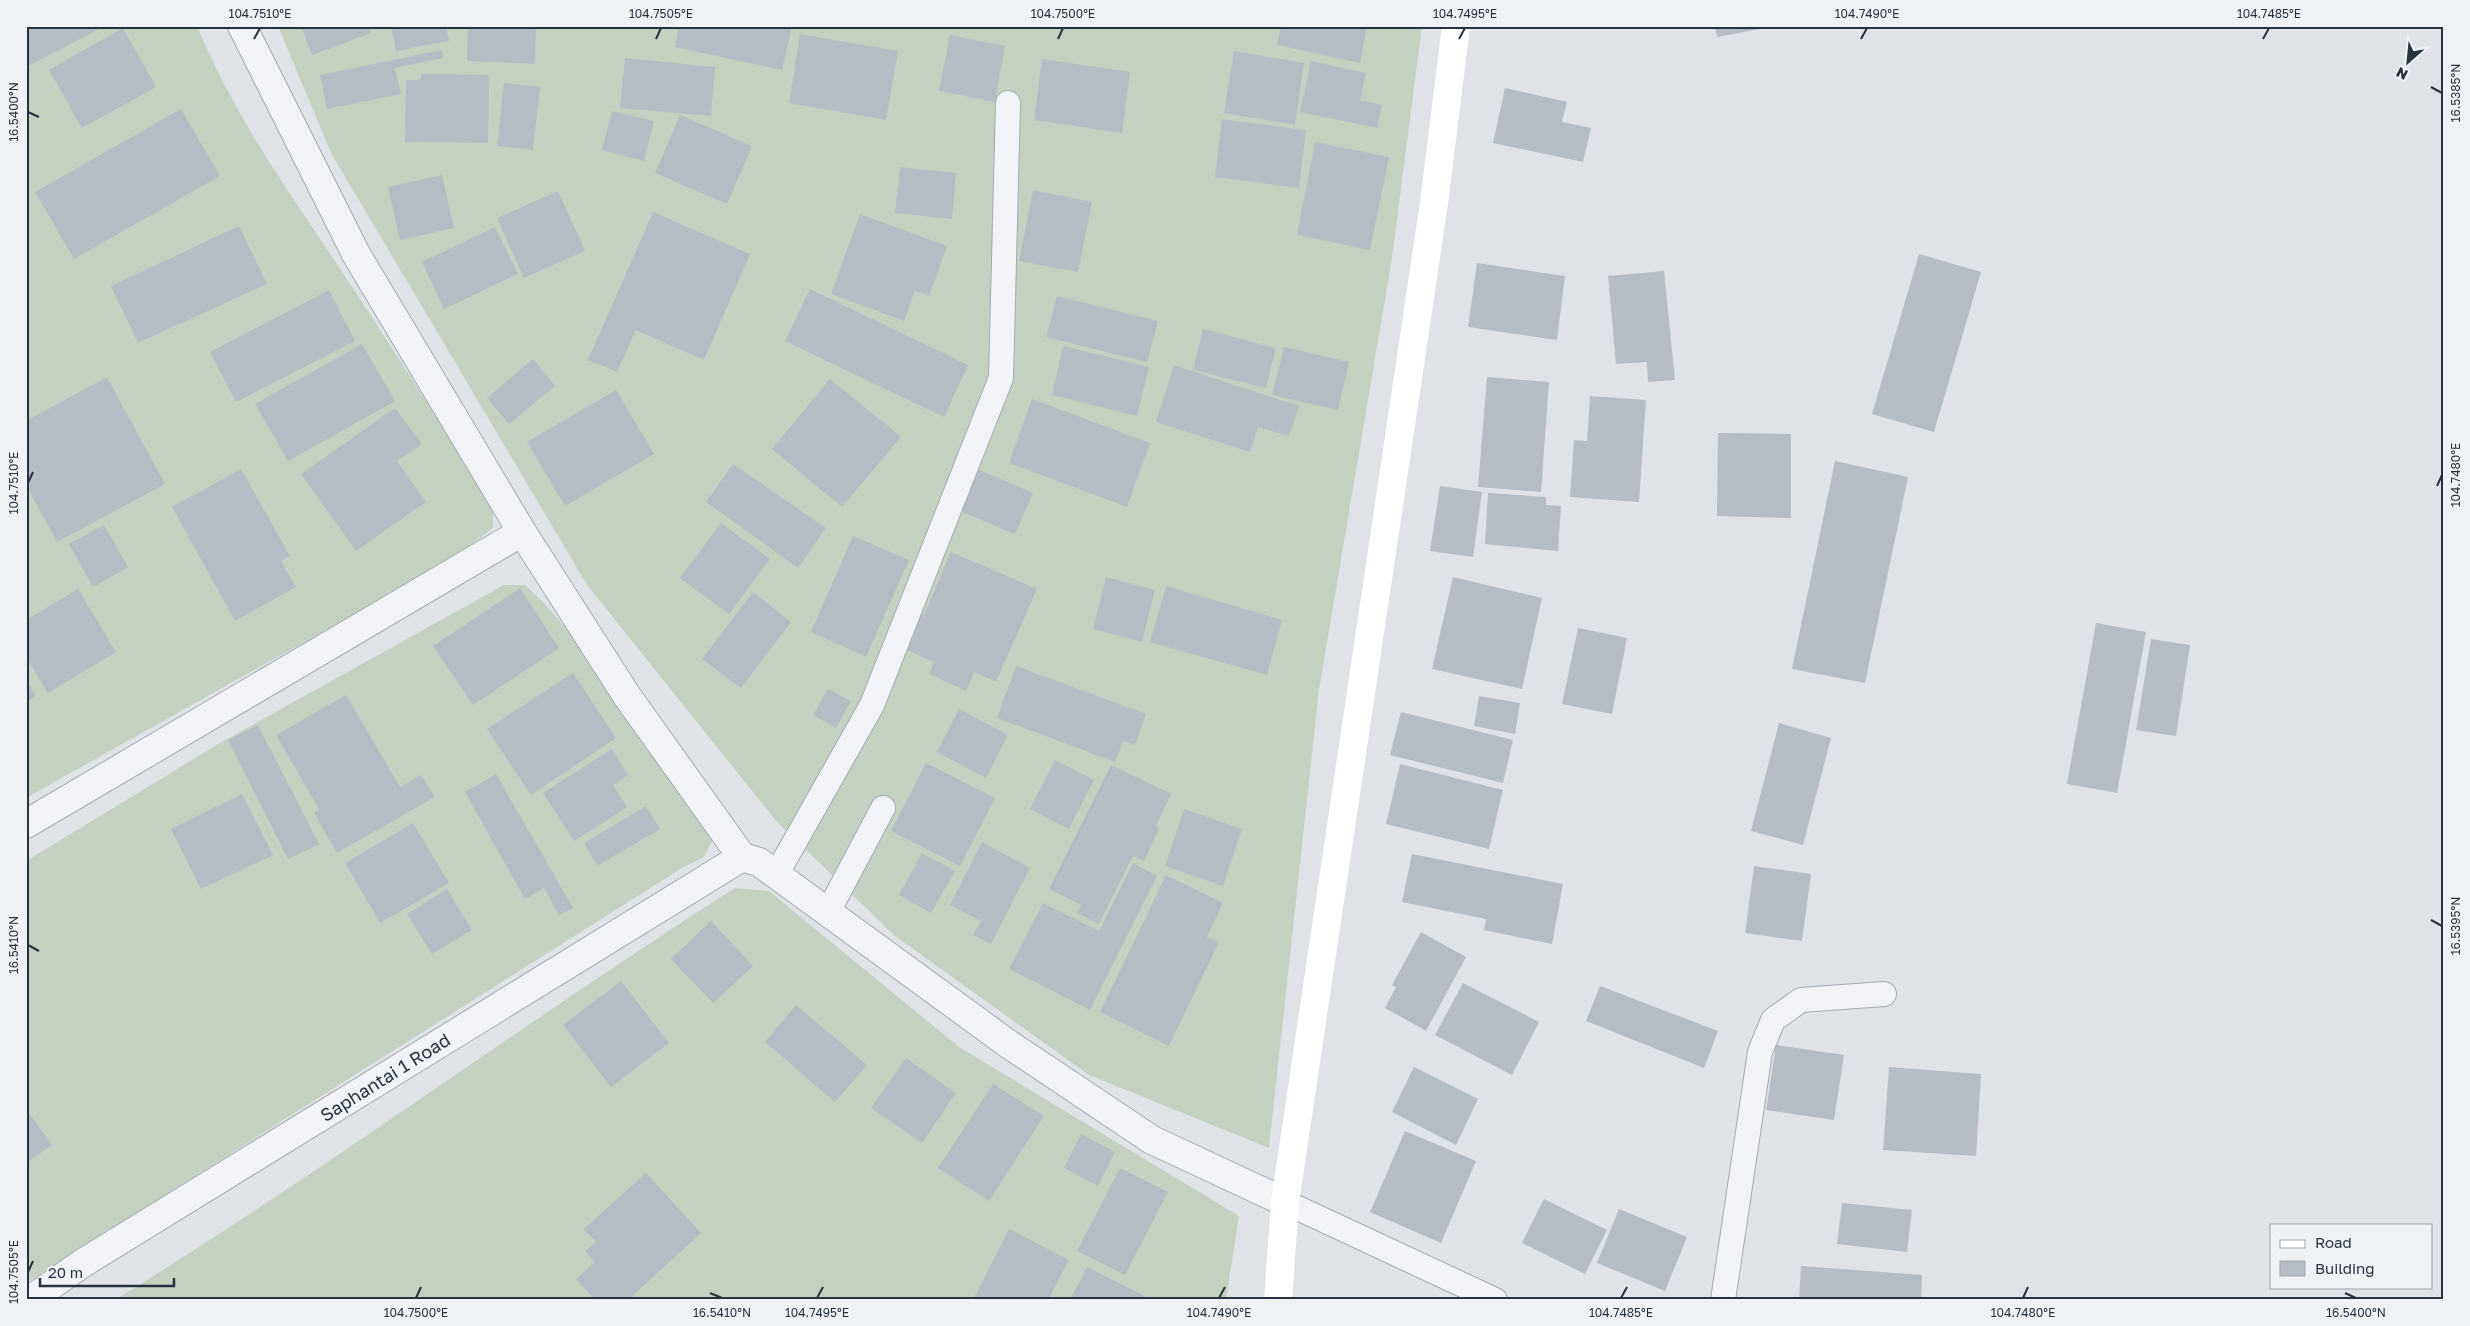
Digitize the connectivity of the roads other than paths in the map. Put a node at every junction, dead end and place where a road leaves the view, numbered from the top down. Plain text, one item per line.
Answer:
1 (242, 26) edge
2 (1456, 26) edge
3 (1008, 104) dead end
4 (522, 532) junction
5 (883, 808) dead end
6 (26, 824) edge
7 (742, 857) junction
8 (776, 875) junction
9 (828, 912) junction
10 (1884, 994) dead end
11 (1285, 1202) junction
12 (30, 1300) edge
13 (1278, 1300) edge
14 (1495, 1300) edge
15 (1723, 1300) edge

1 - 4 street
2 - 11 street
3 - 8 lane
4 - 6 street
4 - 7 street
5 - 9 lane
7 - 8 street
7 - 12 street, Saphantai 1 Road
8 - 9 street
9 - 11 street
10 - 15 lane
11 - 13 street
11 - 14 lane

